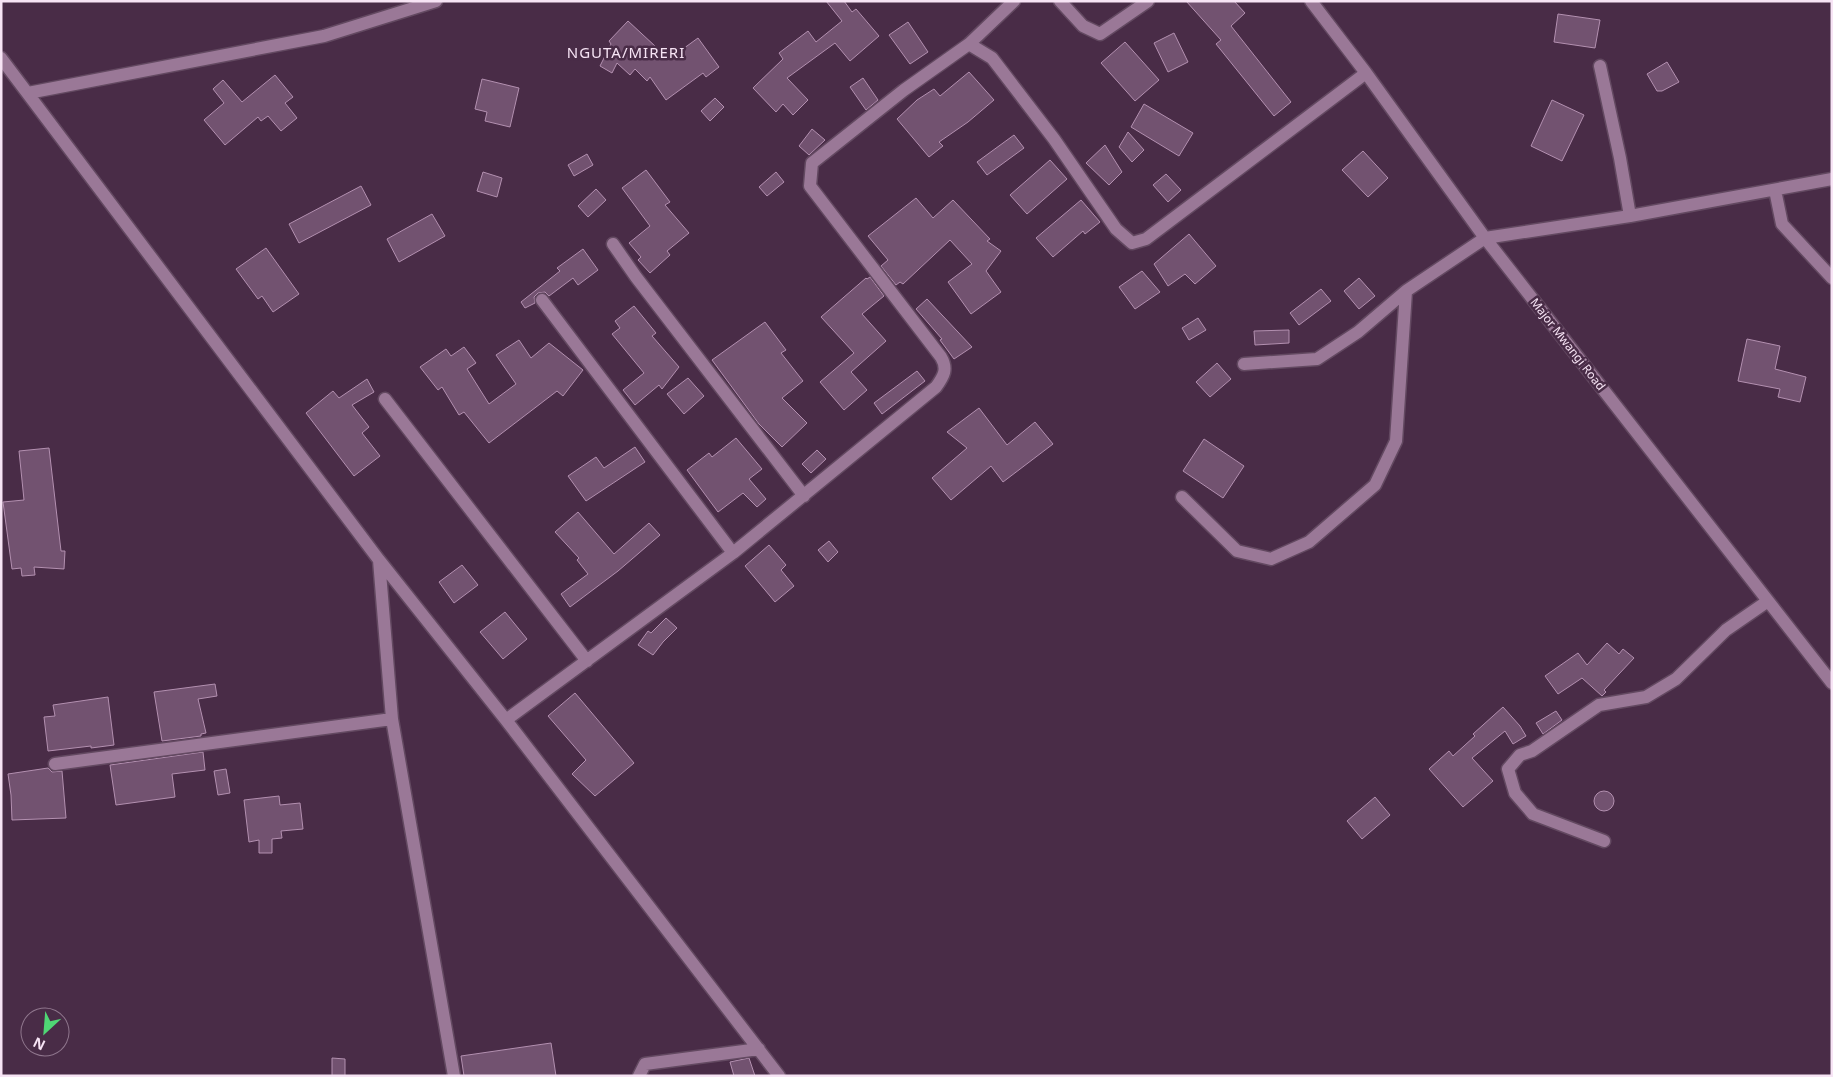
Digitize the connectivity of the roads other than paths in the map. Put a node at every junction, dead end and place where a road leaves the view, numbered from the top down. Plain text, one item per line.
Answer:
1 (436, 1) edge
2 (1014, 1) edge
3 (1060, 1) edge
4 (1148, 1) edge
5 (1311, 1) edge
6 (968, 44) junction
7 (1, 58) edge
8 (1600, 66) dead end
9 (1366, 73) junction
10 (28, 93) junction
11 (1832, 180) edge
12 (1775, 190) junction
13 (1630, 216) junction
14 (1485, 238) junction
15 (613, 244) dead end
16 (1832, 278) edge
17 (1406, 291) junction
18 (542, 300) dead end
19 (1244, 364) dead end
20 (385, 399) dead end
21 (804, 496) junction
22 (1182, 497) dead end
23 (733, 553) junction
24 (379, 560) junction
25 (1768, 601) junction
26 (587, 661) junction
27 (1832, 683) edge
28 (392, 719) junction
29 (506, 720) junction
30 (55, 764) dead end
31 (1604, 841) dead end
32 (759, 1049) junction
33 (454, 1076) edge
34 (639, 1076) edge
35 (779, 1076) edge

1 - 10 street
2 - 6 street
3 - 4 street
5 - 9 street, Major Mwangi Road
6 - 9 street
6 - 21 street
7 - 10 street
8 - 13 street
9 - 14 street, Major Mwangi Road
10 - 24 street
11 - 12 street
12 - 13 street
12 - 16 street
13 - 14 street
14 - 17 street
14 - 25 street, Major Mwangi Road
15 - 21 street
17 - 19 street
17 - 22 street
18 - 23 street
20 - 26 street
21 - 23 street
23 - 26 street
24 - 28 street
24 - 29 street
25 - 27 street, Major Mwangi Road
25 - 31 street
26 - 29 street
28 - 30 street
28 - 33 street
29 - 32 street
32 - 34 street
32 - 35 street

